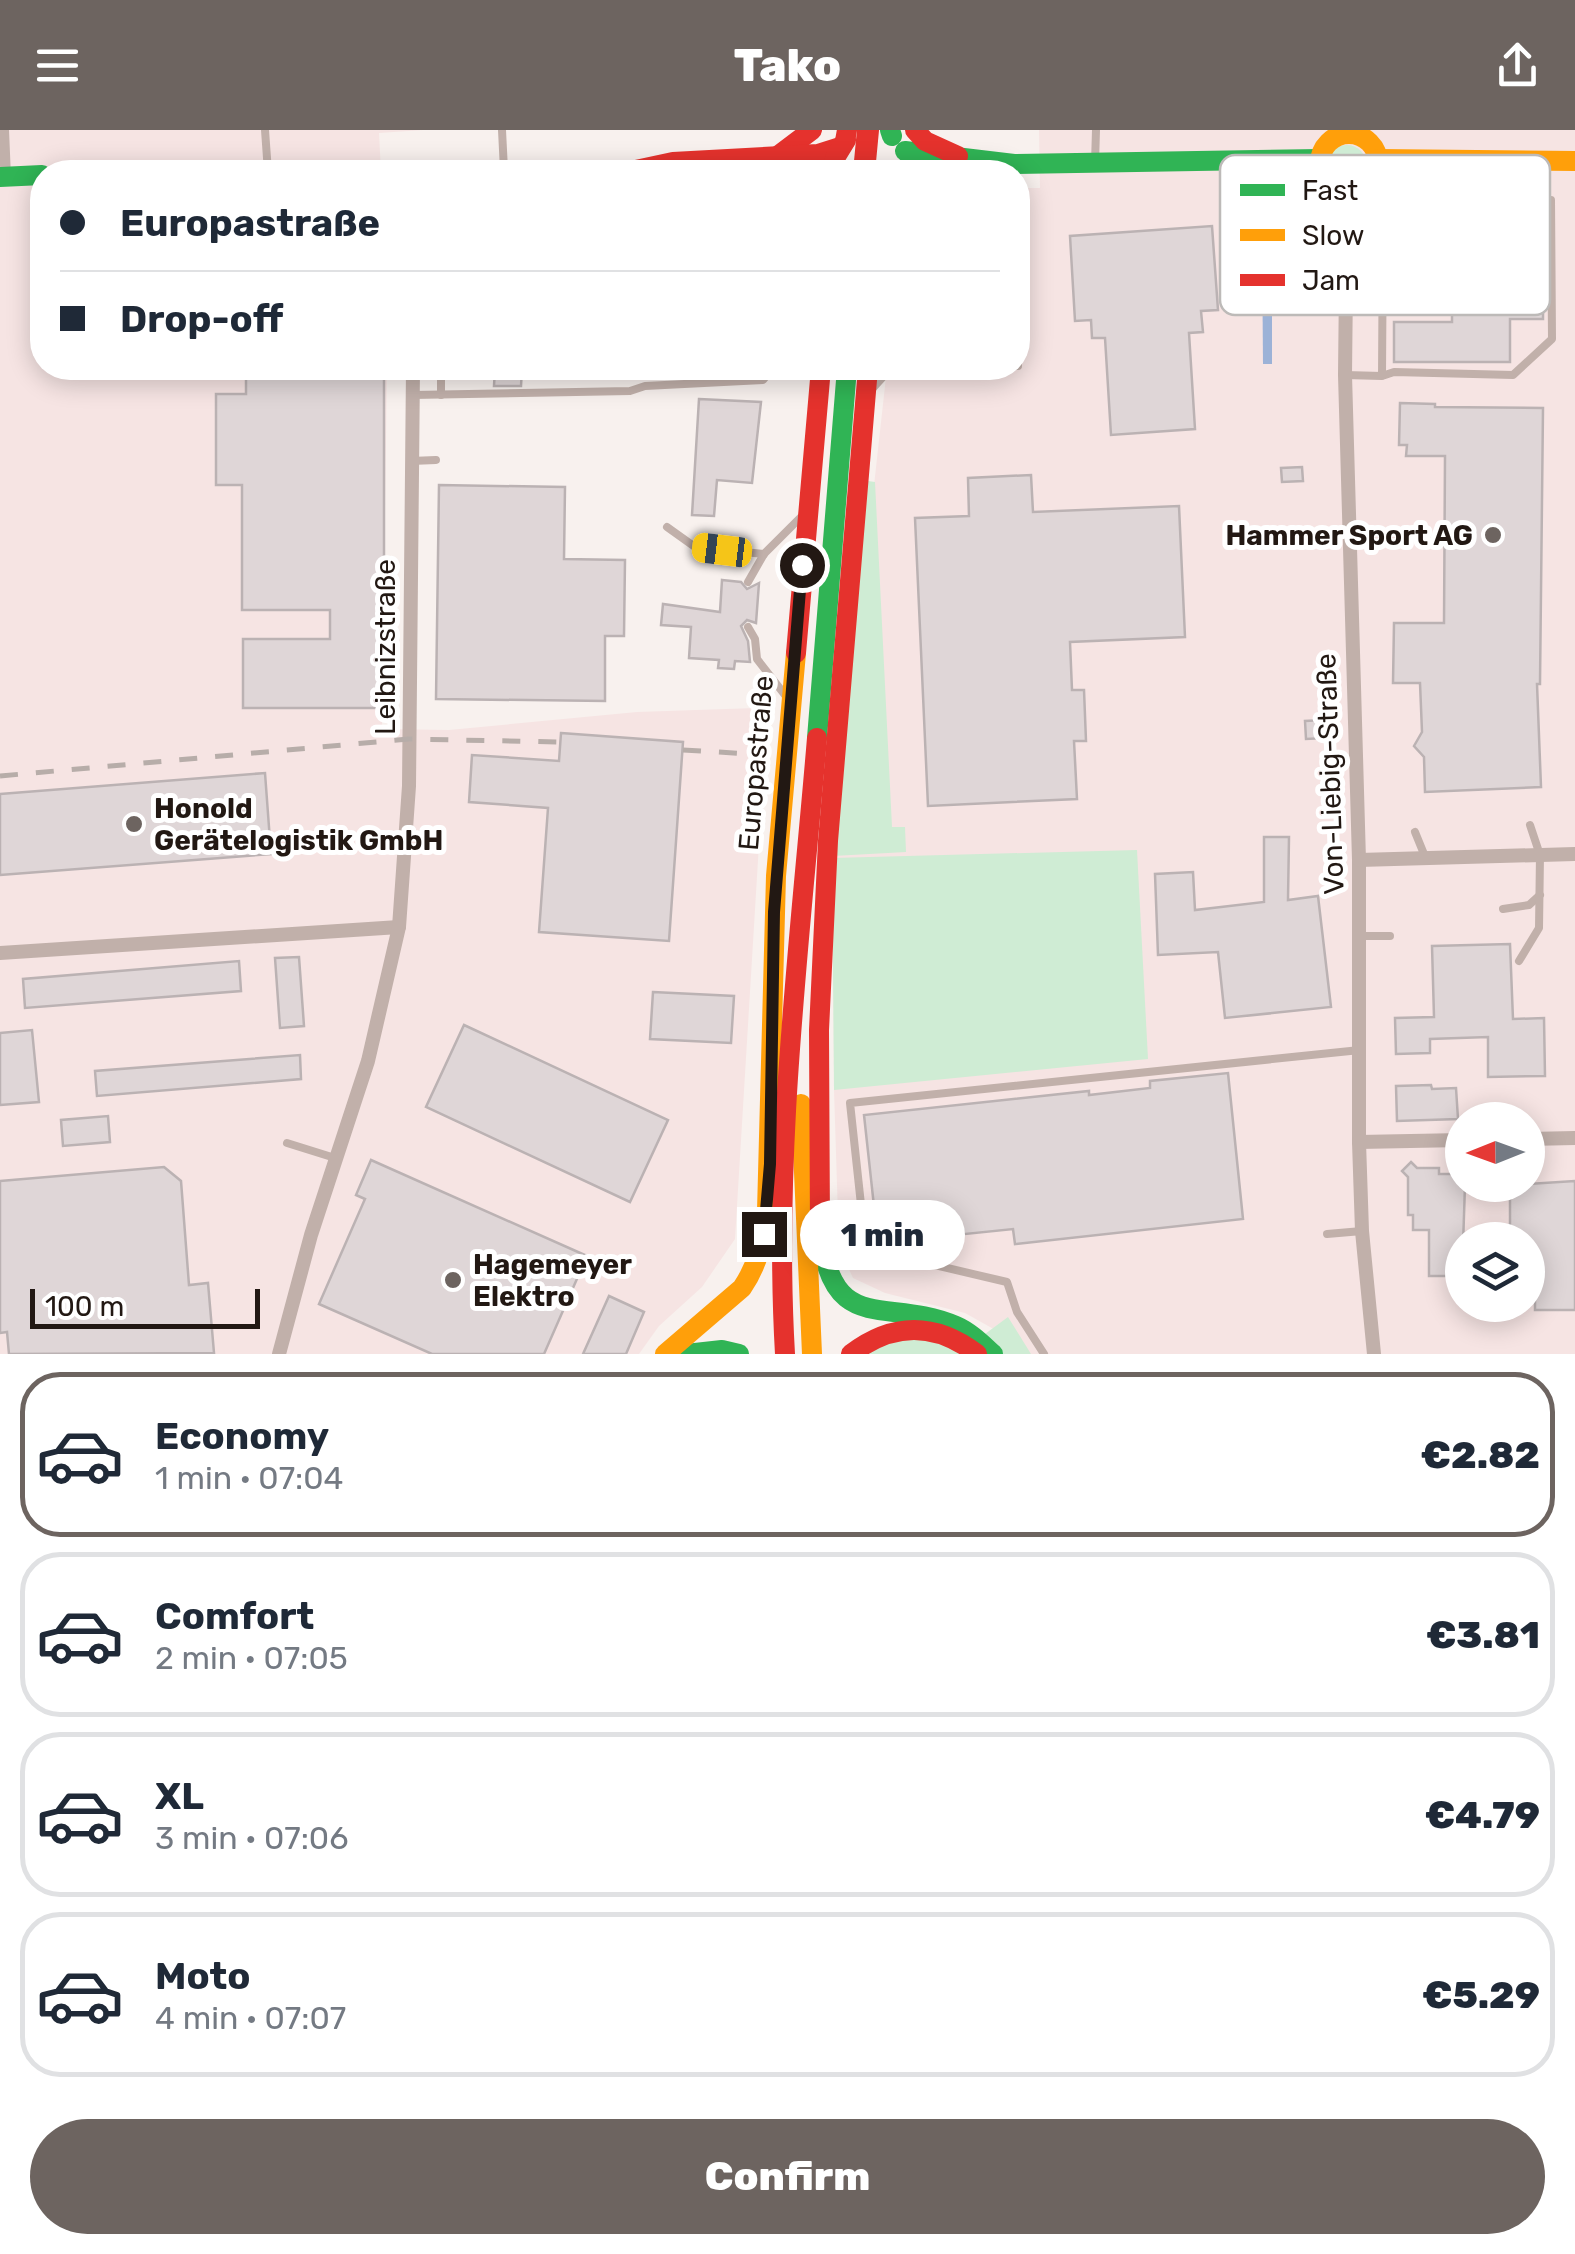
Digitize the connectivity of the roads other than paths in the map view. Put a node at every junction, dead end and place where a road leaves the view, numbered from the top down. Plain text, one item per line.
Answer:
1 (2, 130) edge
2 (264, 130) edge
3 (502, 130) edge
4 (812, 130) edge
5 (868, 130) edge
6 (1096, 130) edge
7 (1347, 132) edge
8 (844, 139) edge
9 (902, 144) edge
10 (1321, 155) edge
11 (1376, 155) edge
12 (775, 158) junction
13 (267, 160) edge
14 (503, 160) edge
15 (724, 160) edge
16 (865, 160) edge
17 (977, 160) edge
18 (1220, 160) edge
19 (1095, 162) junction
20 (1030, 167) edge
21 (30, 175) edge
22 (2, 176) edge
23 (1550, 200) edge
24 (1345, 315) edge
25 (1383, 315) edge
26 (1346, 375) junction
27 (1382, 376) junction
28 (412, 380) edge
29 (441, 380) edge
30 (763, 380) edge
31 (820, 380) edge
32 (846, 380) edge
33 (867, 380) edge
34 (880, 380) edge
35 (413, 395) junction
36 (441, 395) junction
37 (866, 396) junction
38 (436, 460) dead end
39 (411, 461) junction
40 (807, 510) junction
41 (667, 527) dead end
42 (764, 554) junction
43 (748, 582) dead end
44 (748, 627) dead end
45 (791, 706) junction
46 (1530, 825) dead end
47 (1415, 832) dead end
48 (1575, 854) edge
49 (1540, 855) junction
50 (1426, 859) junction
51 (1358, 860) junction
52 (1540, 895) junction
53 (802, 904) junction
54 (1503, 909) dead end
55 (400, 926) junction
56 (1360, 936) junction
57 (1390, 936) dead end
58 (0, 952) edge
59 (1519, 961) dead end
60 (1360, 1050) junction
61 (1575, 1138) edge
62 (1545, 1139) edge
63 (1445, 1140) edge
64 (1359, 1142) junction
65 (287, 1143) dead end
66 (335, 1158) junction
67 (770, 1164) junction
68 (817, 1169) junction
69 (1362, 1231) junction
70 (1327, 1234) dead end
71 (781, 1286) junction
72 (810, 1308) junction
73 (279, 1354) edge
74 (665, 1354) edge
75 (686, 1354) edge
76 (739, 1354) edge
77 (785, 1354) edge
78 (812, 1354) edge
79 (851, 1354) edge
80 (977, 1354) edge
81 (992, 1354) edge
82 (1044, 1354) edge
83 (1374, 1354) edge

1 - 22 street
2 - 13 lane
3 - 14 lane
4 - 12 main road
5 - 16 main road, bridge
6 - 19 lane
7 - 10 main road
7 - 11 main road
8 - 9 main road
8 - 12 main road
9 - 17 main road
12 - 15 main road
18 - 19 main road
19 - 20 main road
21 - 22 main road
23 - 27 lane
24 - 26 street, Von-Liebig-Straße
25 - 27 lane
26 - 27 lane
26 - 51 street, Von-Liebig-Straße
28 - 35 street, Leibnizstraße
29 - 36 lane
30 - 36 lane
31 - 40 main road, Europastraße
32 - 53 main road, Europastraße
33 - 37 main road
34 - 37 lane
35 - 36 lane
35 - 39 street, Leibnizstraße
37 - 68 main road
38 - 39 lane
39 - 55 street, Leibnizstraße
40 - 42 lane
40 - 45 main road, Europastraße
41 - 42 lane
42 - 43 lane
44 - 45 lane
45 - 67 main road, Europastraße
46 - 49 lane
47 - 50 lane
48 - 49 street
49 - 50 street
49 - 52 lane
50 - 51 street
51 - 56 street, Von-Liebig-Straße
52 - 54 lane
52 - 59 lane
53 - 71 main road, Europastraße
53 - 72 main road, Europastraße
55 - 58 street
55 - 66 street, Leibnizstraße
56 - 57 lane
56 - 60 street, Von-Liebig-Straße
60 - 64 street, Von-Liebig-Straße
60 - 82 lane
61 - 62 street
63 - 64 street
64 - 69 street, Von-Liebig-Straße
65 - 66 lane
66 - 73 street, Leibnizstraße
67 - 71 main road
67 - 74 main road
68 - 72 main road
68 - 81 main road
69 - 70 lane
69 - 83 street, Von-Liebig-Straße
71 - 77 main road, Europastraße
72 - 78 main road, Europastraße
75 - 76 main road
79 - 80 main road

